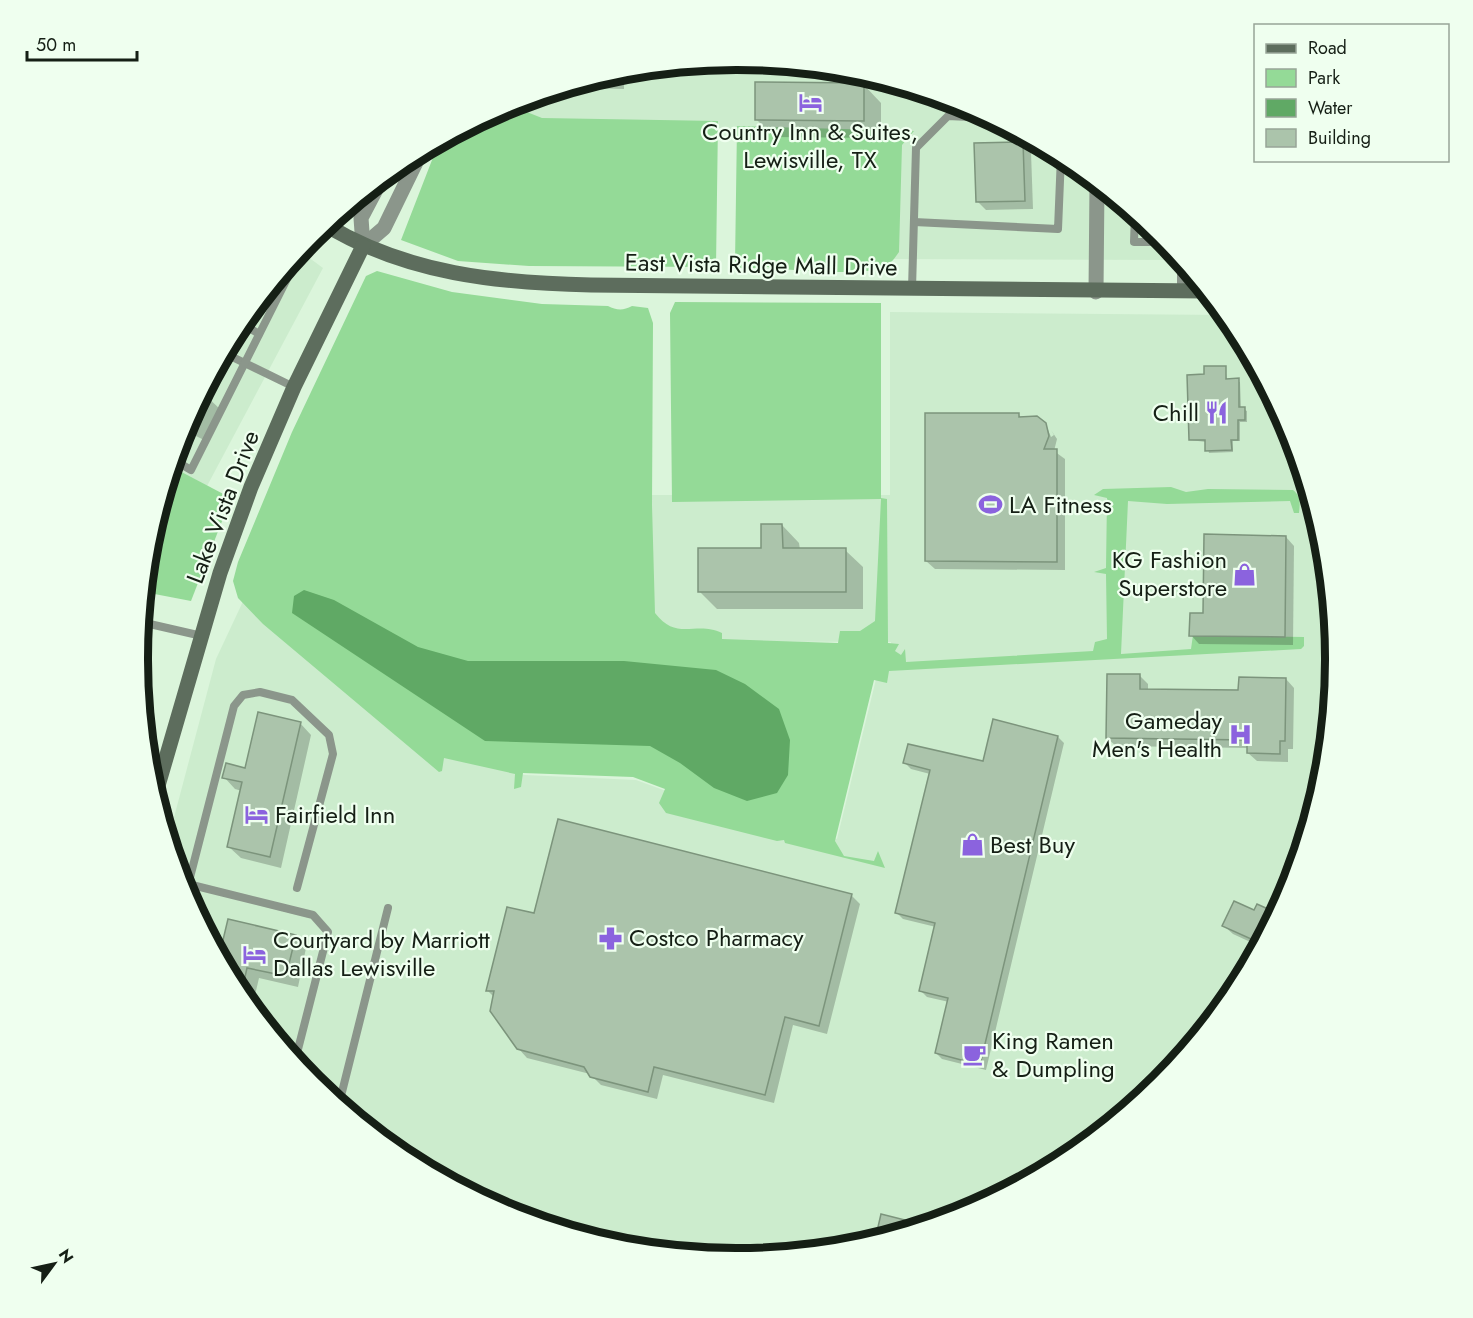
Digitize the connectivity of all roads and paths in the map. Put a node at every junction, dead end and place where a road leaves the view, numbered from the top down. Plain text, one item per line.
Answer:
1 (966, 117) edge
2 (413, 168) edge
3 (1060, 168) edge
4 (1097, 194) edge
5 (373, 196) edge
6 (914, 222) junction
7 (1135, 226) edge
8 (334, 230) edge
9 (1152, 242) edge
10 (363, 246) junction
11 (1181, 274) edge
12 (286, 281) edge
13 (912, 289) junction
14 (1181, 291) junction
15 (1195, 291) edge
16 (1096, 292) junction
17 (250, 328) edge
18 (259, 334) junction
19 (232, 357) edge
20 (244, 364) junction
21 (294, 387) junction
22 (181, 464) edge
23 (149, 624) edge
24 (202, 636) junction
25 (159, 771) edge
26 (190, 877) edge
27 (297, 888) dead end
28 (196, 891) edge
29 (388, 908) dead end
30 (298, 1051) edge
31 (341, 1095) edge

1 - 6 lane
2 - 10 street, Lake Vista Drive
3 - 6 lane
4 - 16 street
5 - 10 street, Lake Vista Drive
6 - 13 lane
7 - 9 lane
8 - 10 main road, East Vista Ridge Mall Drive
10 - 13 main road, East Vista Ridge Mall Drive
10 - 21 main road, Lake Vista Drive
11 - 14 lane
12 - 18 lane
13 - 16 main road, East Vista Ridge Mall Drive
14 - 15 main road, East Vista Ridge Mall Drive
14 - 16 main road, East Vista Ridge Mall Drive
17 - 18 lane
18 - 20 lane
19 - 20 lane
20 - 21 lane
20 - 22 lane
21 - 24 main road, Lake Vista Drive
23 - 24 lane
24 - 25 main road, Lake Vista Drive
26 - 27 lane
28 - 30 lane
29 - 31 lane

